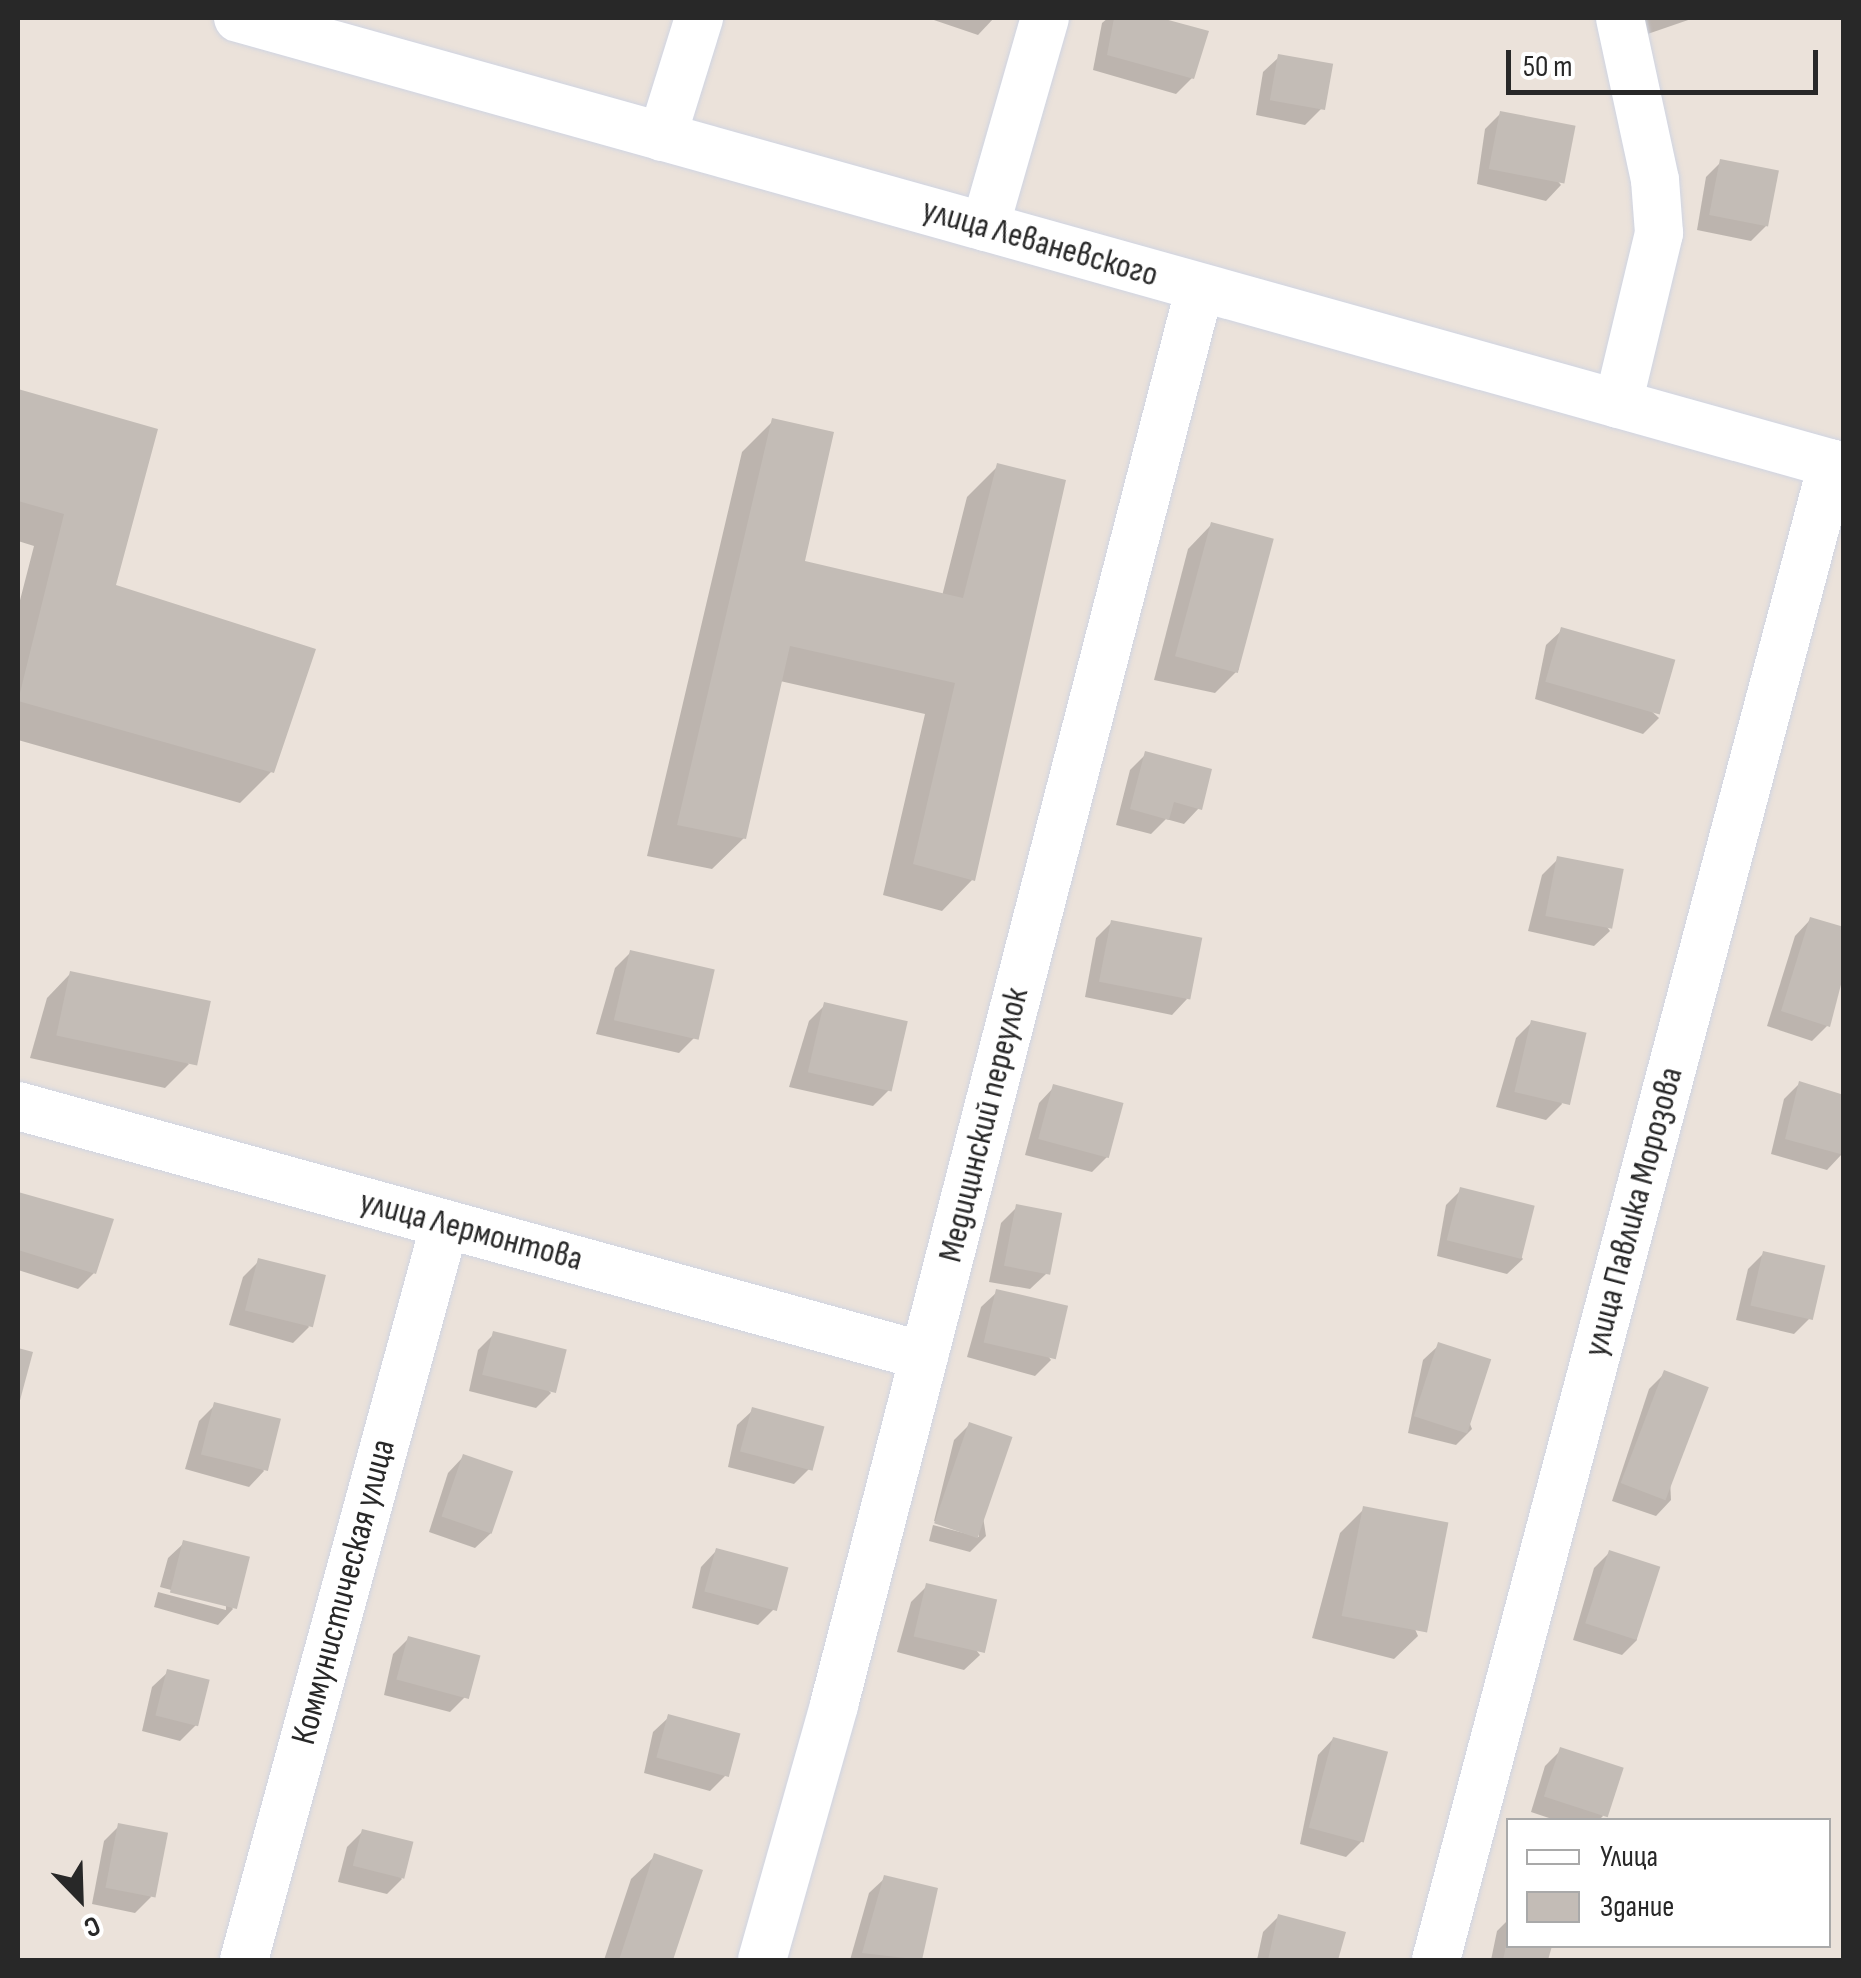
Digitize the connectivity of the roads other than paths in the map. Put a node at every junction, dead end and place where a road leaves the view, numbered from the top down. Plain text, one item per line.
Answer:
1 (238, 18) edge
2 (700, 18) edge
3 (1044, 18) edge
4 (1620, 18) edge
5 (318, 28) edge
6 (662, 137) junction
7 (984, 227) junction
8 (1200, 287) junction
9 (1618, 404) junction
10 (1838, 466) edge
11 (18, 1106) edge
12 (444, 1224) junction
13 (924, 1356) junction
14 (244, 1960) edge
15 (762, 1960) edge
16 (1436, 1960) edge

1 - 5 street, улица Леваневского
2 - 6 street
3 - 7 street
4 - 9 street
5 - 6 street, улица Леваневского
6 - 7 street, улица Леваневского
7 - 8 street, улица Леваневского
8 - 9 street, улица Леваневского
8 - 13 street, Медицинский переулок
9 - 10 street, улица Леваневского
10 - 16 street, улица Павлика Морозова
11 - 12 street, улица Лермонтова
12 - 13 street, улица Лермонтова
12 - 14 street, Коммунистическая улица
13 - 15 street, Медицинский переулок

